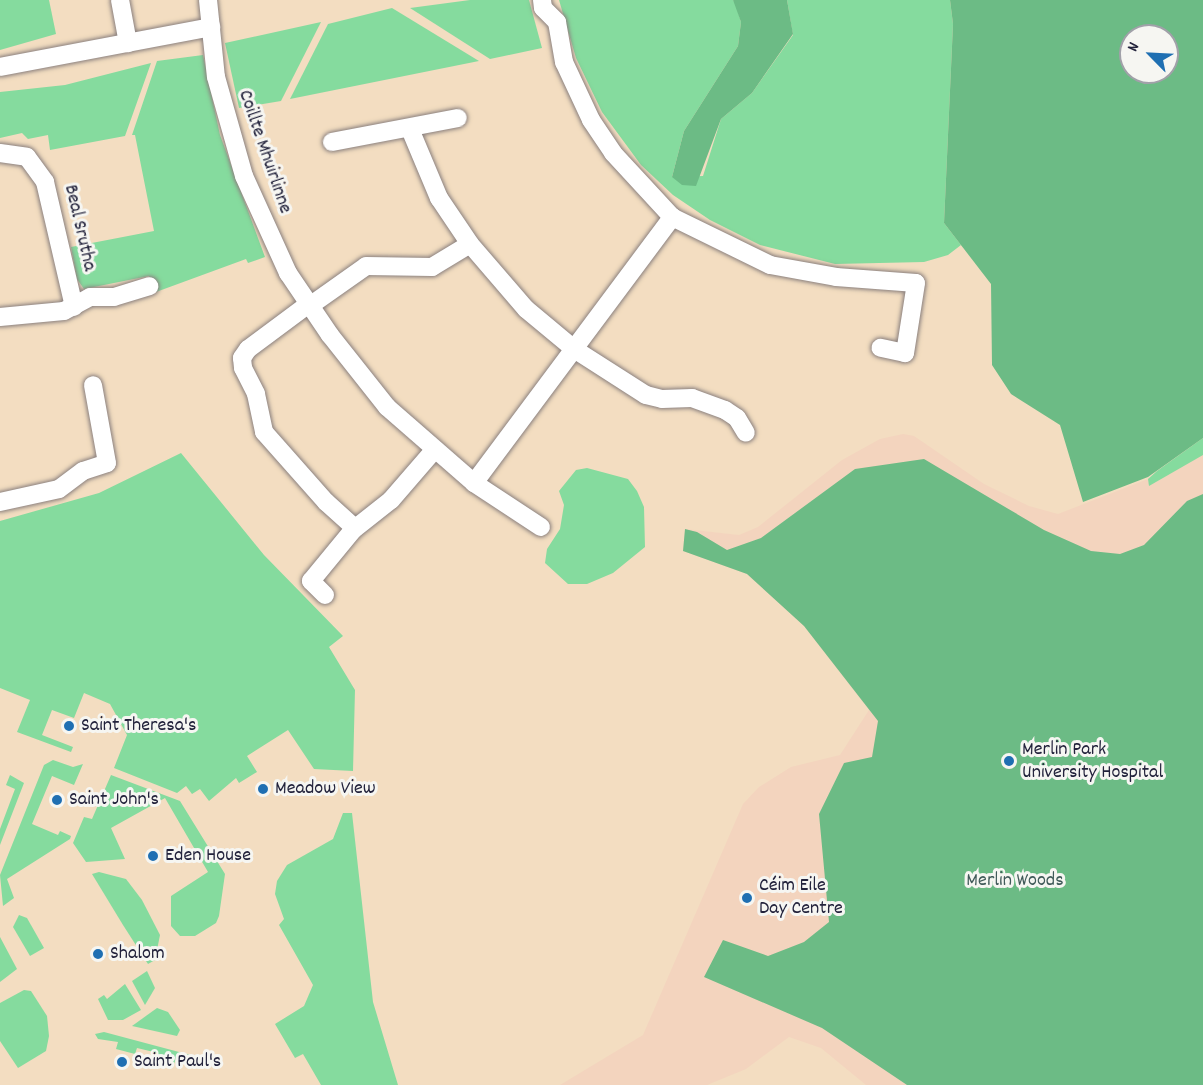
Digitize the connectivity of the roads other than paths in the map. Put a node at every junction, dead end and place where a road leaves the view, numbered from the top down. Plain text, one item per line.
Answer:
1 (120, 0) edge
2 (208, 0) edge
3 (543, 0) edge
4 (211, 27) junction
5 (128, 43) junction
6 (0, 67) edge
7 (458, 118) dead end
8 (410, 129) junction
9 (332, 142) dead end
10 (0, 153) edge
11 (672, 217) junction
12 (470, 244) junction
13 (149, 286) dead end
14 (310, 304) junction
15 (74, 307) junction
16 (0, 316) edge
17 (881, 348) dead end
18 (574, 349) junction
19 (93, 384) dead end
20 (746, 433) dead end
21 (435, 448) junction
22 (474, 483) junction
23 (0, 502) edge
24 (540, 527) dead end
25 (355, 528) junction
26 (325, 595) dead end

1 - 5 street
2 - 4 street, Coillte Mhuirlinne
3 - 11 street
4 - 5 street
4 - 14 street, Coillte Mhuirlinne
5 - 6 street
7 - 8 street
8 - 9 street
8 - 12 street
10 - 15 street, Beal Srutha
11 - 17 street
11 - 18 street
12 - 14 street
12 - 18 street
13 - 15 street, Beal Srutha
14 - 21 street, Coillte Mhuirlinne
14 - 25 street
15 - 16 street, Beal Srutha
18 - 20 street
18 - 22 street
19 - 23 street
21 - 22 street, Coillte Mhuirlinne
21 - 25 street
22 - 24 street, Coillte Mhuirlinne
25 - 26 street

